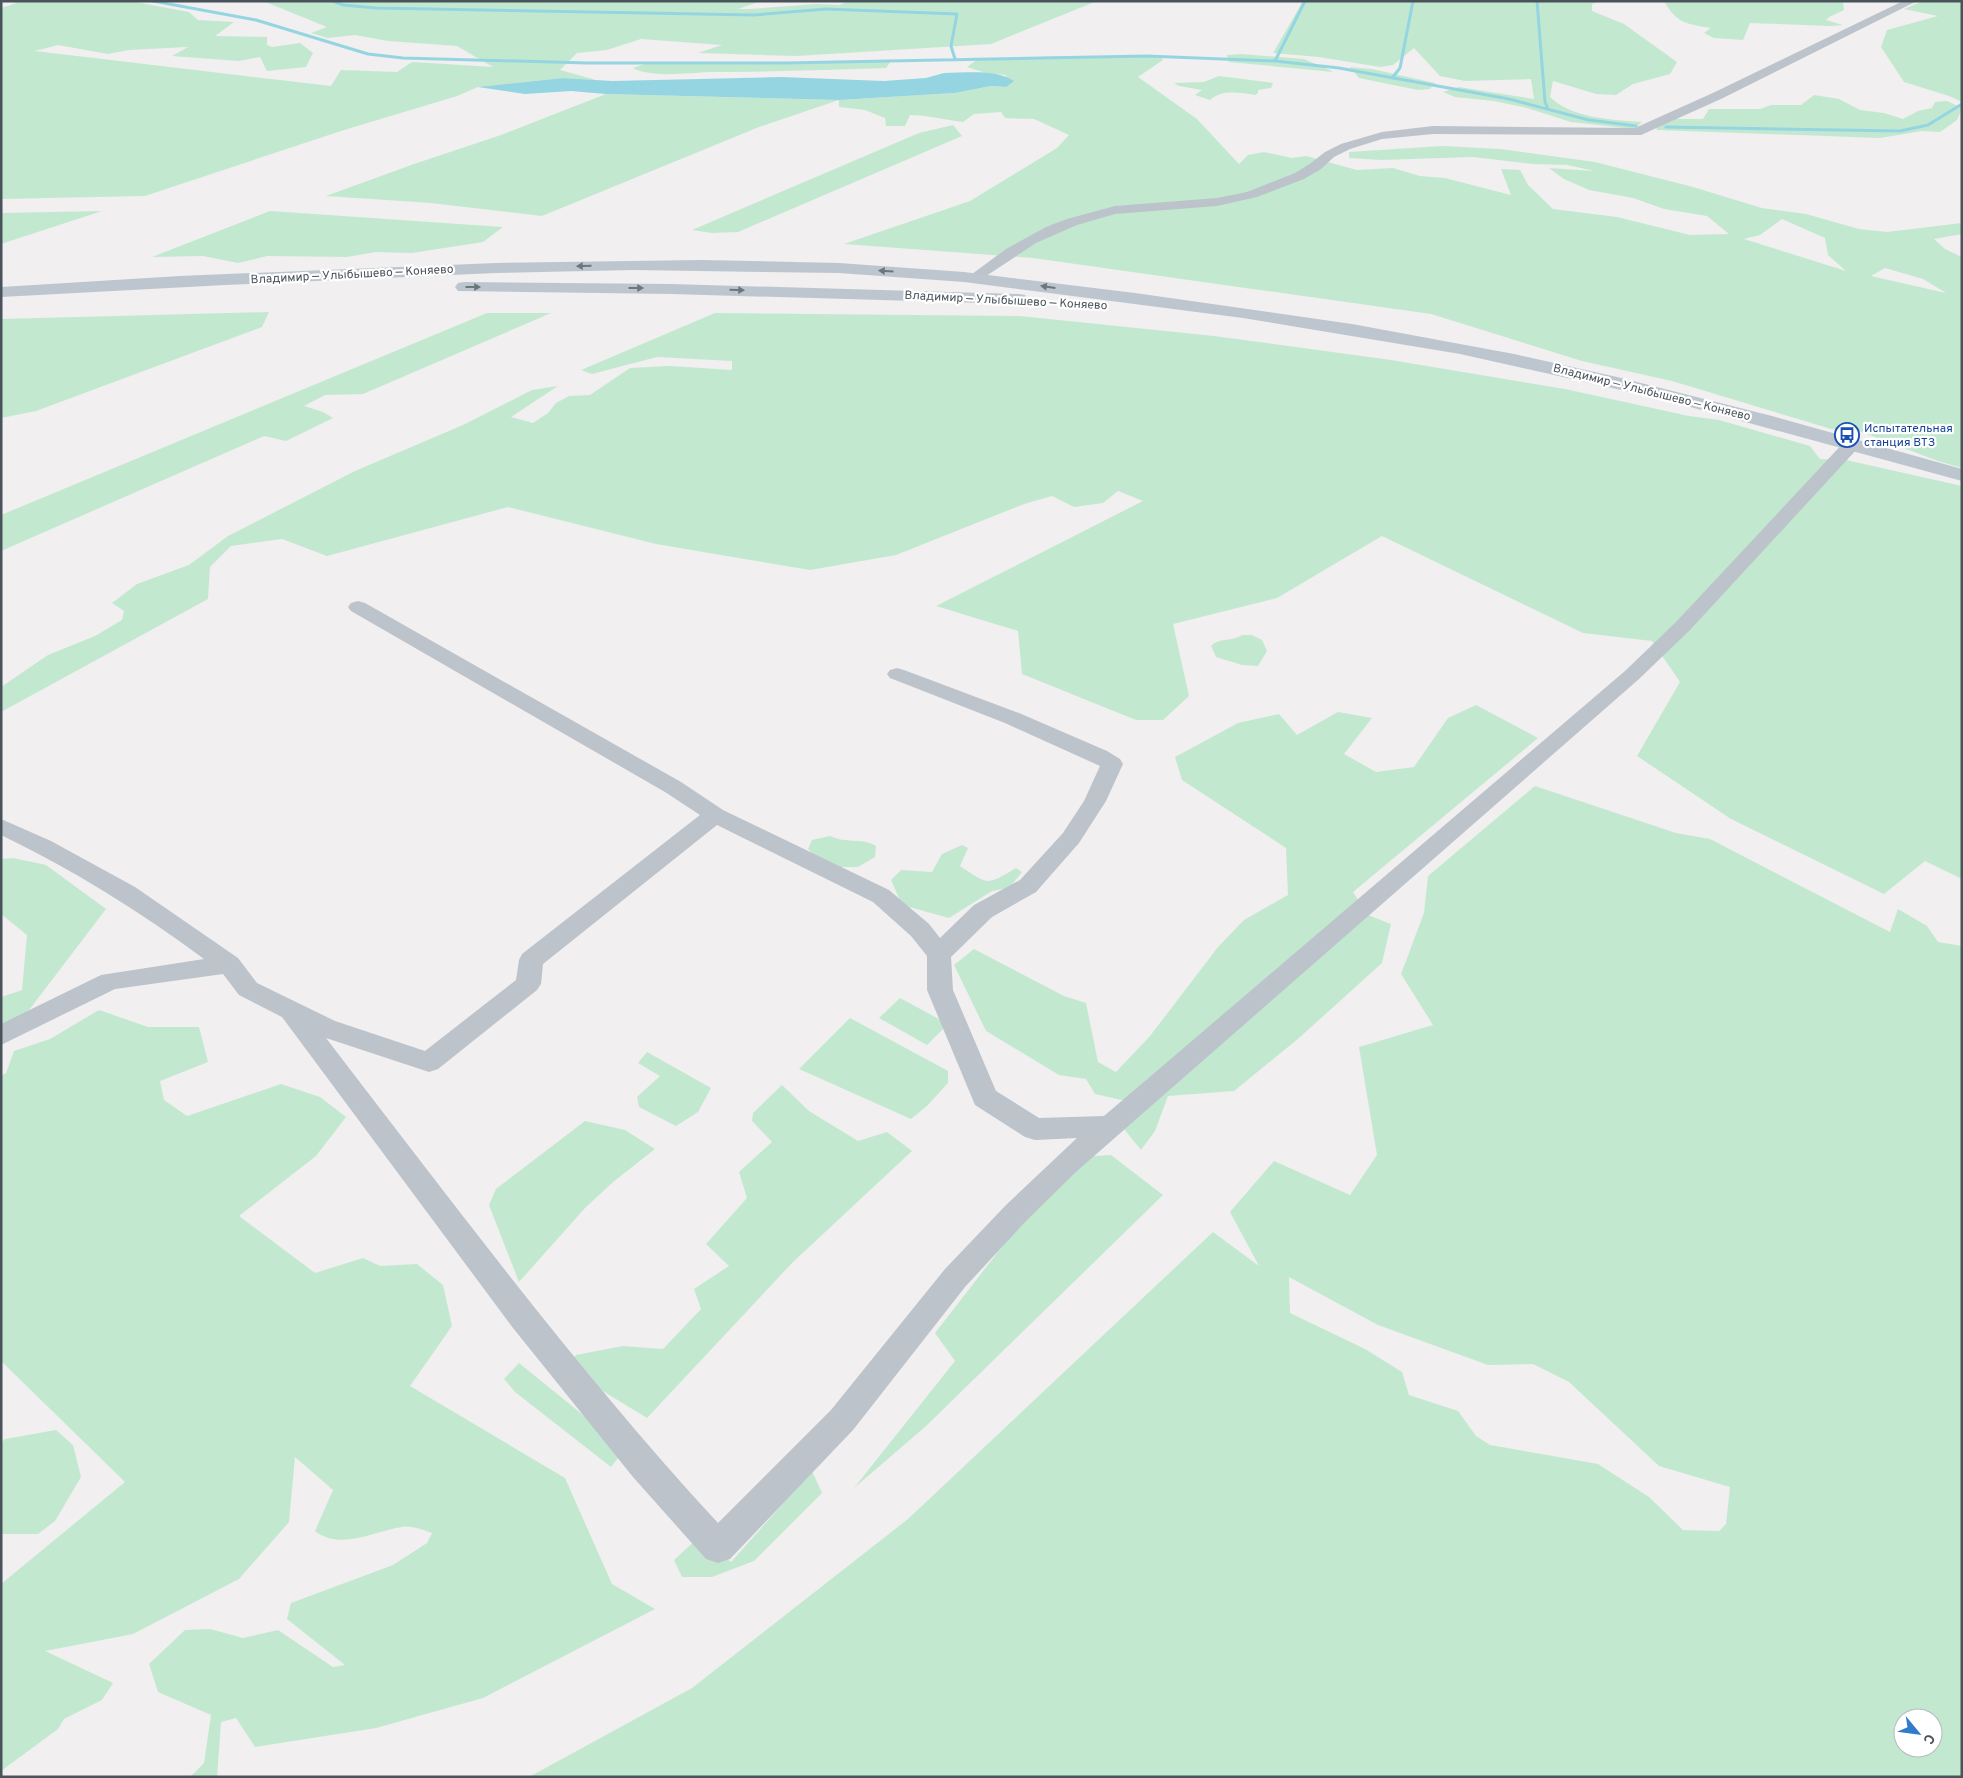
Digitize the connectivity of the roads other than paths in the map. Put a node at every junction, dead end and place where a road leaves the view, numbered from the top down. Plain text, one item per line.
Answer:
1 (1912, 1) edge
2 (702, 266) junction
3 (975, 277) junction
4 (422, 287) dead end
5 (452, 287) dead end
6 (671, 289) junction
7 (1, 293) edge
8 (1339, 329) junction
9 (1852, 444) junction
10 (1962, 475) edge
11 (358, 607) dead end
12 (897, 674) dead end
13 (715, 815) junction
14 (1, 826) edge
15 (939, 954) junction
16 (229, 964) junction
17 (290, 1010) junction
18 (1, 1035) edge
19 (1110, 1126) junction

1 - 3 street
3 -> 2 main road, Владимир — Улыбышево — Коняево
2 - 6 main road, Владимир — Улыбышево — Коняево
2 -> 7 main road, Владимир — Улыбышево — Коняево
8 -> 3 main road, Владимир — Улыбышево — Коняево
4 - 7 main road, Владимир — Улыбышево — Коняево
5 -> 6 main road, Владимир — Улыбышево — Коняево
6 -> 8 main road, Владимир — Улыбышево — Коняево
8 - 9 main road, Владимир — Улыбышево — Коняево
9 - 10 main road, Владимир — Улыбышево — Коняево
9 - 19 street
11 - 13 street
12 - 15 street
13 - 15 street
13 - 17 street
14 - 16 street
15 - 19 street
16 - 17 street
16 - 18 street
17 - 19 street

